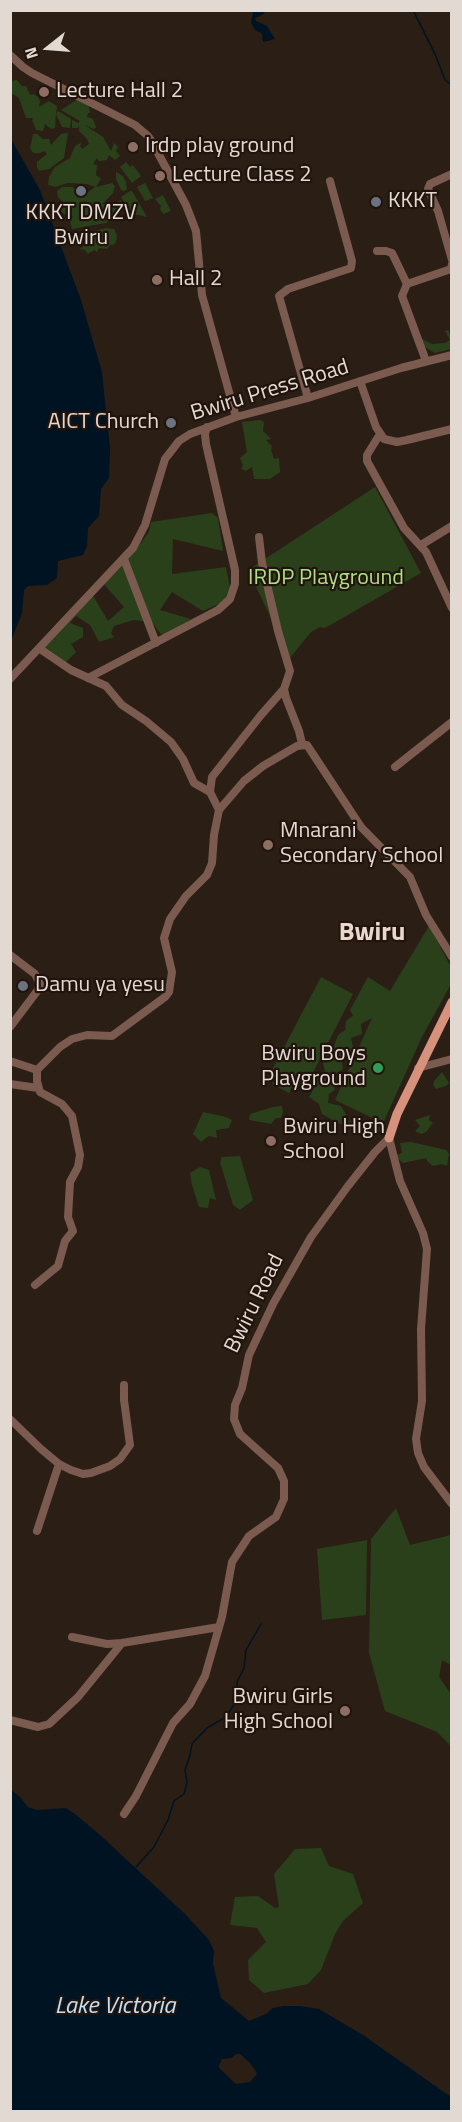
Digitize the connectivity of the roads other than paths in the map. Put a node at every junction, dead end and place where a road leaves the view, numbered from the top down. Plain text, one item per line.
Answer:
1 (10, 55) edge
2 (452, 174) edge
3 (330, 181) dead end
4 (377, 251) dead end
5 (452, 262) edge
6 (407, 284) junction
7 (452, 355) edge
8 (426, 361) junction
9 (360, 381) junction
10 (308, 398) junction
11 (236, 417) junction
12 (207, 427) junction
13 (452, 429) edge
14 (380, 434) junction
15 (452, 526) edge
16 (259, 537) dead end
17 (421, 544) junction
18 (123, 560) junction
19 (452, 608) edge
20 (156, 643) junction
21 (40, 648) junction
22 (88, 678) junction
23 (10, 679) edge
24 (284, 689) junction
25 (452, 722) edge
26 (302, 744) junction
27 (395, 767) dead end
28 (210, 792) junction
29 (219, 810) junction
30 (10, 955) edge
31 (452, 957) edge
32 (452, 1002) edge
33 (10, 1028) edge
34 (452, 1059) edge
35 (10, 1061) edge
36 (418, 1068) junction
37 (38, 1070) junction
38 (10, 1084) edge
39 (38, 1088) junction
40 (389, 1137) junction
41 (35, 1285) dead end
42 (124, 1384) dead end
43 (10, 1419) edge
44 (59, 1464) junction
45 (452, 1504) edge
46 (38, 1531) dead end
47 (219, 1627) junction
48 (72, 1637) dead end
49 (122, 1644) junction
50 (10, 1720) edge
51 (124, 1814) dead end

1 - 11 street
2 - 5 street
3 - 10 street
4 - 6 street
5 - 6 street
6 - 8 street
7 - 8 street, Bwiru Press Road
8 - 9 street, Bwiru Press Road
9 - 10 street, Bwiru Press Road
9 - 14 street
10 - 11 street, Bwiru Press Road
11 - 12 street, Bwiru Press Road
12 - 18 street, Bwiru Press Road
12 - 20 street
13 - 14 street
14 - 17 street
15 - 17 street
16 - 24 street
17 - 19 street
18 - 20 street
18 - 21 street, Bwiru Press Road
20 - 22 street
21 - 22 street
21 - 23 street, Bwiru Press Road
22 - 28 street
24 - 26 street
24 - 28 street
25 - 27 street
26 - 29 street
26 - 31 street
28 - 29 street
29 - 37 street
30 - 33 street
32 - 36 main road, Bwiru Road
34 - 36 street
35 - 37 street
36 - 40 main road, Bwiru Road
37 - 39 street
38 - 39 street
39 - 41 street
40 - 45 street
40 - 47 street, Bwiru Road
42 - 44 street
43 - 44 street
44 - 46 street
47 - 49 street
47 - 51 street, Bwiru Road
48 - 49 street
49 - 50 street

